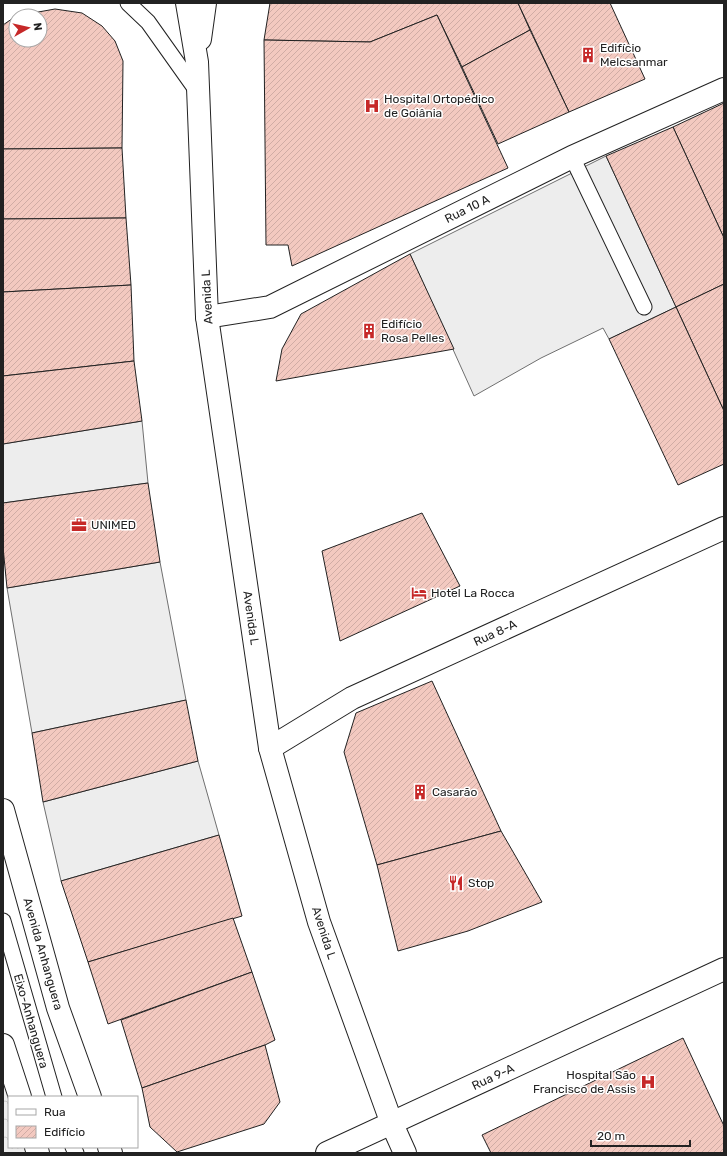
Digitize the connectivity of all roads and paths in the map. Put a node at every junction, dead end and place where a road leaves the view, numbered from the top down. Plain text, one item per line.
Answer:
1 (128, 3) edge
2 (187, 3) edge
3 (205, 3) edge
4 (197, 62) junction
5 (724, 89) edge
6 (198, 93) junction
7 (572, 157) junction
8 (644, 307) dead end
9 (207, 317) junction
10 (724, 528) edge
11 (270, 748) junction
12 (3, 810) edge
13 (3, 921) edge
14 (724, 969) edge
15 (3, 1045) edge
16 (20, 1096) edge
17 (54, 1096) edge
18 (90, 1096) edge
19 (392, 1124) junction
20 (327, 1153) edge
21 (405, 1153) edge

1 - 6 lane
2 - 4 street, Avenida L
3 - 4 street, Avenida L
4 - 6 street, Avenida L
5 - 7 street, Rua 10 A
6 - 9 street, Avenida L
7 - 8 lane
7 - 9 street, Rua 10 A
9 - 11 street, Avenida L
10 - 11 street, Rua 8-A
11 - 19 street, Avenida L
12 - 18 street, Avenida Anhanguera
13 - 17 lane, Eixo-Anhanguera
14 - 19 street, Rua 9-A
15 - 16 street
19 - 20 street, Rua 9-A
19 - 21 street, Avenida L

